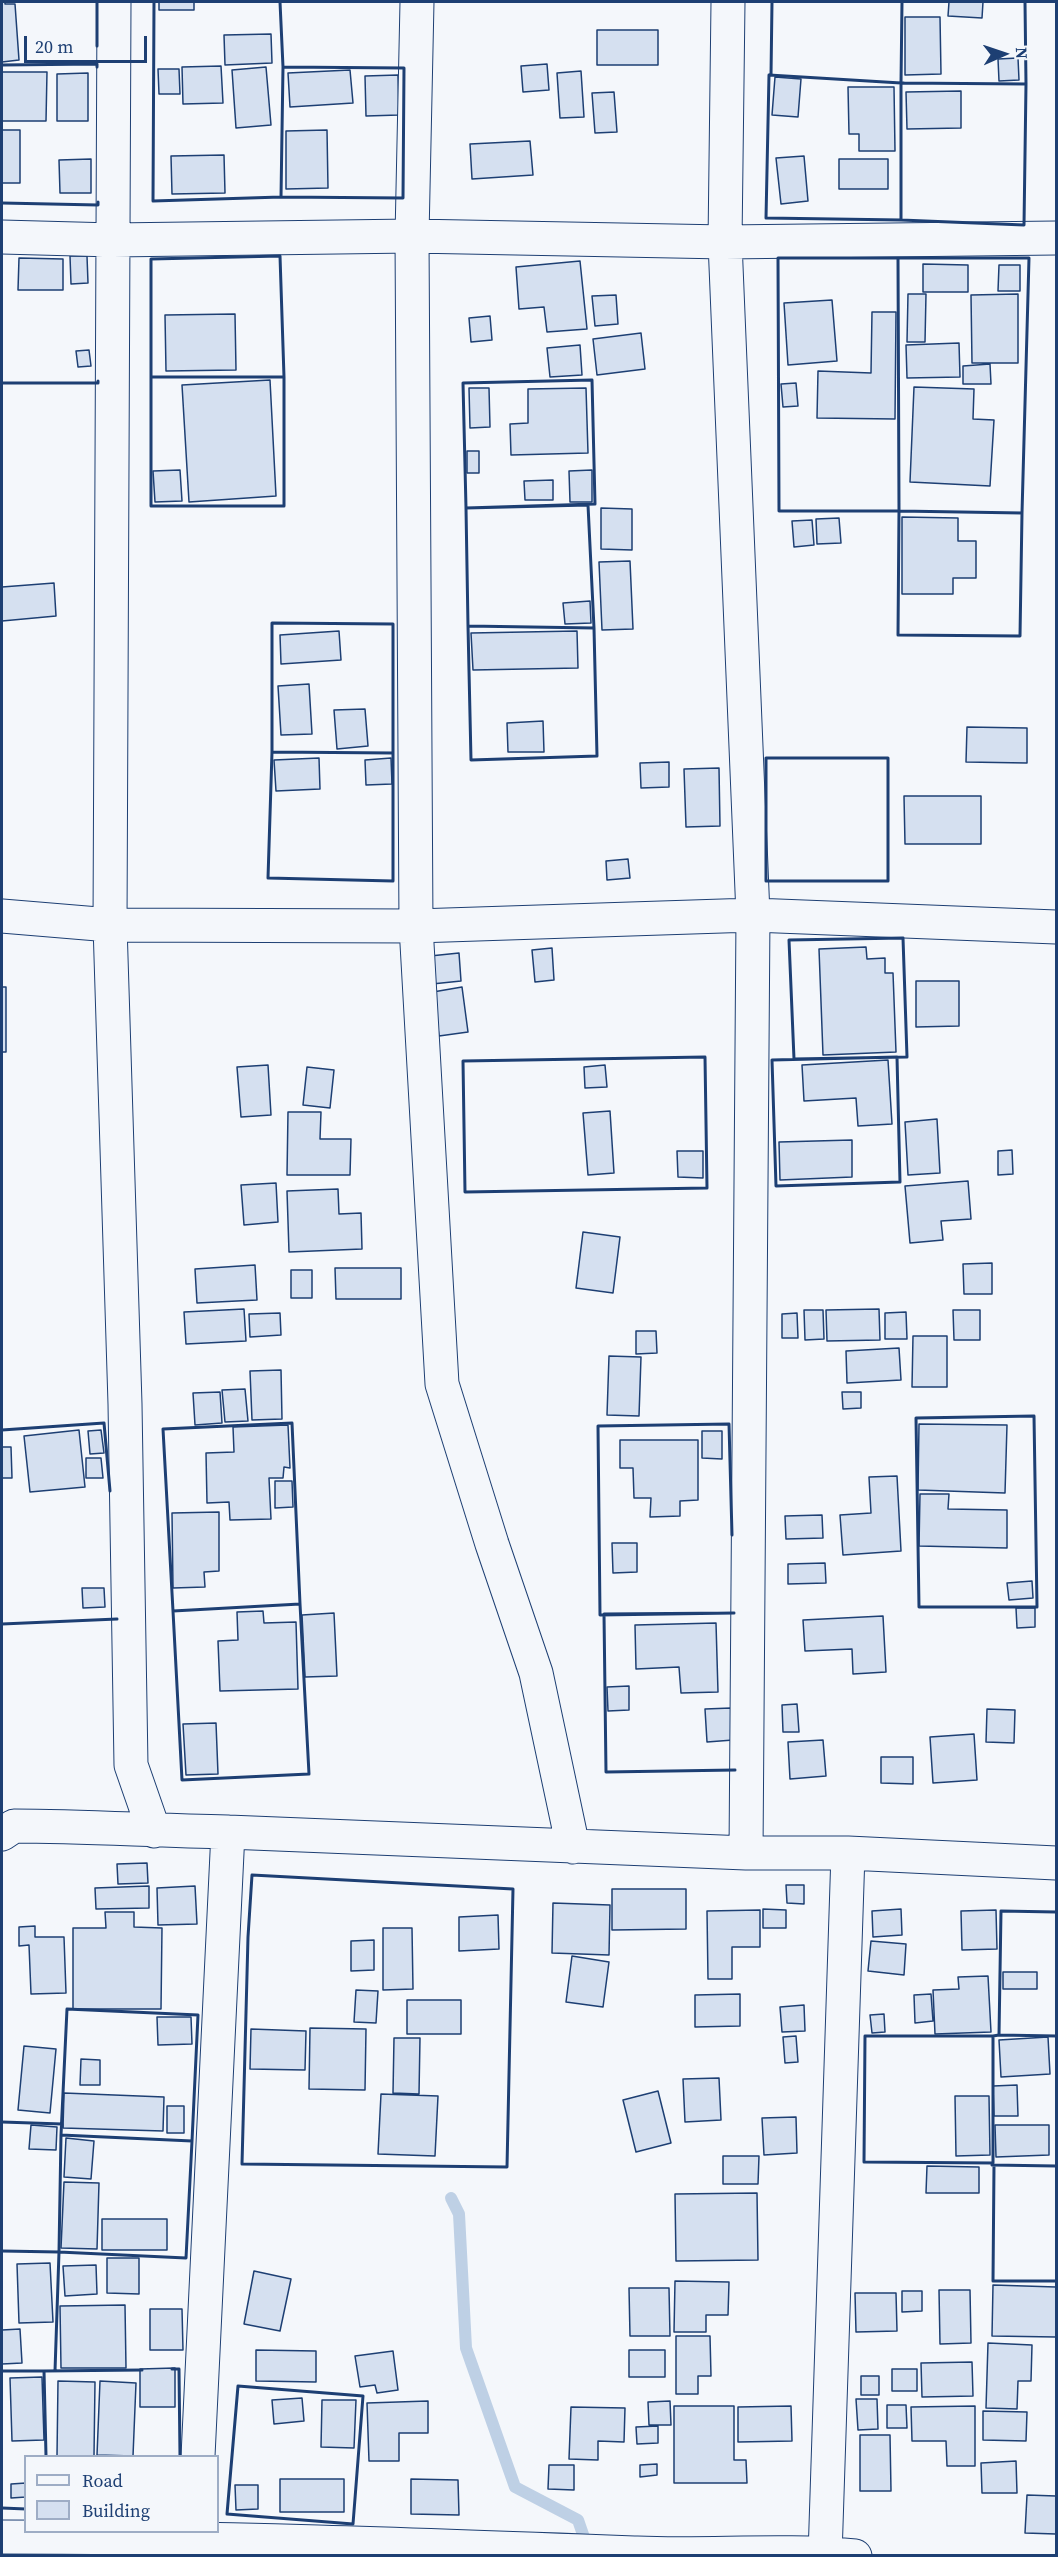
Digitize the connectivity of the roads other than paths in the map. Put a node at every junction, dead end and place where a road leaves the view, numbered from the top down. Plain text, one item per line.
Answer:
1 (114, 2) edge
2 (417, 2) edge
3 (728, 2) edge
4 (412, 236) junction
5 (2, 237) edge
6 (1056, 238) edge
7 (113, 240) junction
8 (725, 242) junction
9 (753, 915) junction
10 (2, 916) edge
11 (110, 925) junction
12 (416, 926) junction
13 (1056, 927) edge
14 (6, 1824) edge
15 (154, 1831) junction
16 (228, 1832) junction
17 (573, 1847) junction
18 (746, 1853) junction
19 (848, 1853) junction
20 (1056, 1863) edge
21 (198, 2455) edge
22 (2, 2537) edge
23 (193, 2542) edge
24 (500, 2552) edge
25 (835, 2555) edge

1 - 7 street
2 - 4 street
3 - 8 street
4 - 7 street
4 - 8 street
4 - 12 street
5 - 7 street
6 - 8 street
7 - 11 street
8 - 9 street
9 - 12 street
9 - 13 street
9 - 18 street
10 - 11 street
11 - 12 street
11 - 15 street
12 - 17 street
14 - 15 street
15 - 16 street
16 - 17 street
16 - 21 street
17 - 18 street
18 - 19 street
19 - 20 street
19 - 25 street
22 - 23 street
23 - 24 street
24 - 25 street

